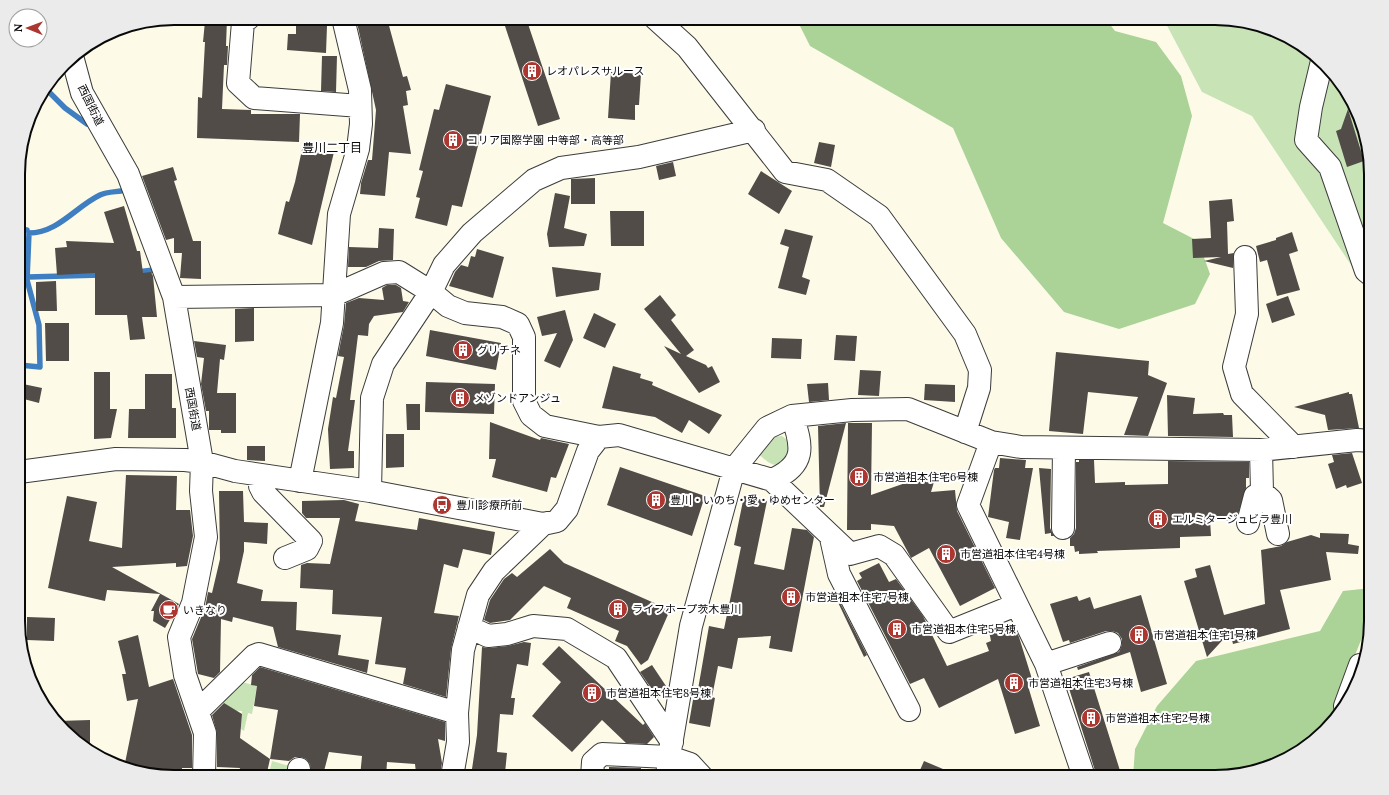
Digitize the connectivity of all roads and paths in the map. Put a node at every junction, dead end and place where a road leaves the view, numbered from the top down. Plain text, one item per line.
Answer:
1 (244, 25) edge
2 (345, 25) edge
3 (663, 25) edge
4 (74, 64) edge
5 (1320, 69) edge
6 (360, 106) junction
7 (754, 130) junction
8 (1245, 256) dead end
9 (1364, 266) edge
10 (430, 292) junction
11 (334, 295) junction
12 (174, 297) junction
13 (792, 416) junction
14 (965, 432) junction
15 (599, 437) junction
16 (1364, 440) edge
17 (991, 442) junction
18 (1294, 447) junction
19 (1064, 448) junction
20 (1261, 450) junction
21 (202, 462) junction
22 (734, 469) junction
23 (25, 471) edge
24 (260, 475) junction
25 (772, 480) junction
26 (300, 481) junction
27 (370, 491) junction
28 (1262, 492) junction
29 (1248, 523) dead end
30 (543, 524) junction
31 (1063, 528) dead end
32 (1278, 534) dead end
33 (831, 538) junction
34 (285, 558) dead end
35 (1016, 604) junction
36 (469, 627) junction
37 (1110, 643) dead end
38 (1046, 664) junction
39 (199, 710) junction
40 (909, 710) dead end
41 (457, 713) junction
42 (669, 759) edge
43 (204, 770) edge
44 (453, 770) edge
45 (592, 770) edge
46 (696, 770) edge
47 (1082, 770) edge

1 - 6 street
2 - 6 street
3 - 7 street
4 - 12 street, 西国街道
5 - 9 street
6 - 11 street
7 - 10 street
7 - 14 street
8 - 18 street
10 - 11 street
10 - 15 street
10 - 27 street
11 - 12 street
11 - 26 street
12 - 21 street, 西国街道
13 - 14 street
13 - 22 street
13 - 25 street
14 - 17 street
15 - 22 street
15 - 30 street
16 - 18 street
17 - 19 street
17 - 35 street
18 - 20 street
19 - 20 street
19 - 31 street
20 - 28 street
21 - 23 street
21 - 24 street
21 - 39 street, 西国街道
22 - 25 street
22 - 42 street
24 - 26 street
24 - 34 street
25 - 33 street
26 - 27 street
27 - 30 street
28 - 29 street
28 - 32 street
30 - 36 street
33 - 35 street
33 - 40 street
35 - 38 street
36 - 41 street
36 - 42 street
37 - 38 street
38 - 47 street
39 - 41 street
39 - 43 street, 西国街道
41 - 44 street
42 - 45 street
42 - 46 street

